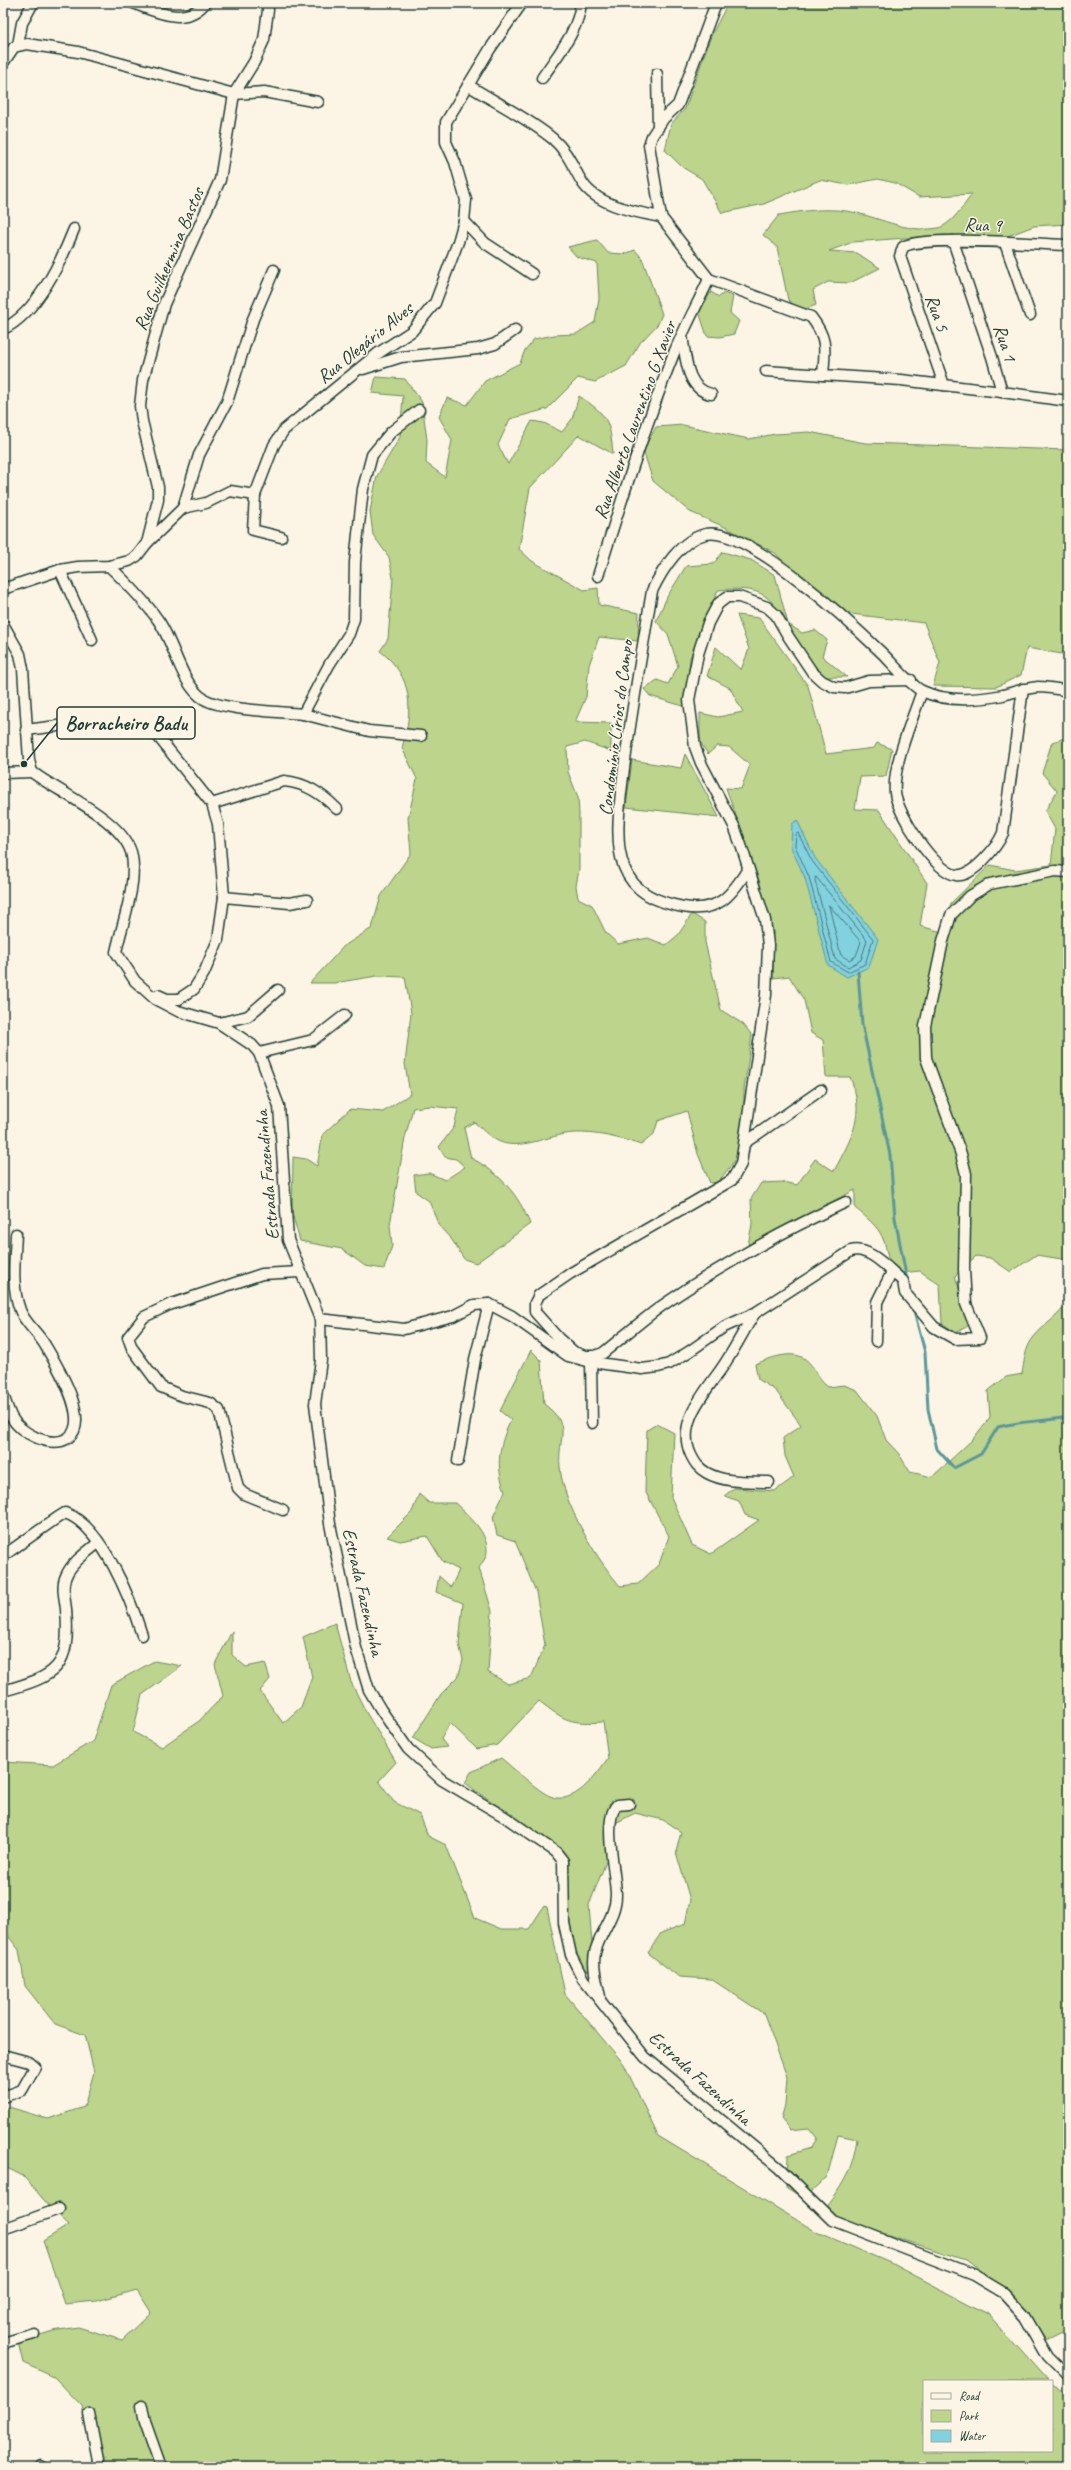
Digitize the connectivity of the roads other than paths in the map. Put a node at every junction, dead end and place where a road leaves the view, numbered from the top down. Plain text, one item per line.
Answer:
1 (33, 3) edge
2 (133, 3) edge
3 (205, 3) edge
4 (267, 3) edge
5 (522, 3) edge
6 (581, 3) edge
7 (716, 3) edge
8 (18, 44) junction
9 (3, 63) edge
10 (657, 74) dead end
11 (542, 78) dead end
12 (468, 86) junction
13 (234, 94) junction
14 (318, 102) dead end
15 (658, 128) junction
16 (661, 217) junction
17 (464, 221) junction
18 (74, 230) dead end
19 (953, 241) junction
20 (1005, 243) junction
21 (1068, 245) edge
22 (901, 251) joint
23 (274, 270) dead end
24 (532, 274) dead end
25 (709, 278) junction
26 (1030, 315) dead end
27 (3, 329) edge
28 (514, 330) dead end
29 (682, 336) junction
30 (361, 369) junction
31 (766, 371) dead end
32 (823, 375) junction
33 (944, 386) junction
34 (1002, 392) junction
35 (711, 394) dead end
36 (1068, 401) edge
37 (419, 410) dead end
38 (255, 495) junction
39 (183, 508) junction
40 (281, 537) dead end
41 (147, 542) junction
42 (109, 566) junction
43 (60, 570) junction
44 (598, 576) dead end
45 (3, 589) edge
46 (3, 624) edge
47 (92, 640) dead end
48 (910, 680) junction
49 (1023, 689) junction
50 (922, 690) junction
51 (1068, 691) edge
52 (303, 714) junction
53 (26, 730) junction
54 (421, 736) dead end
55 (32, 772) junction
56 (3, 773) edge
57 (212, 804) junction
58 (337, 809) dead end
59 (748, 869) junction
60 (1068, 872) edge
61 (224, 897) junction
62 (308, 900) dead end
63 (124, 968) junction
64 (278, 990) dead end
65 (345, 1015) dead end
66 (219, 1023) junction
67 (259, 1054) junction
68 (821, 1090) dead end
69 (746, 1142) junction
70 (846, 1202) dead end
71 (16, 1234) dead end
72 (300, 1272) junction
73 (892, 1272) junction
74 (489, 1304) junction
75 (755, 1313) junction
76 (320, 1319) junction
77 (876, 1341) dead end
78 (591, 1362) junction
79 (3, 1395) edge
80 (8, 1419) edge
81 (592, 1423) dead end
82 (458, 1461) dead end
83 (770, 1482) dead end
84 (283, 1510) dead end
85 (98, 1543) junction
86 (3, 1556) edge
87 (142, 1635) dead end
88 (3, 1691) edge
89 (630, 1804) dead end
90 (600, 1997) junction
91 (3, 2056) edge
92 (3, 2097) edge
93 (59, 2209) dead end
94 (3, 2229) edge
95 (34, 2334) dead end
96 (3, 2343) edge
97 (1068, 2376) edge
98 (142, 2406) dead end
99 (89, 2414) dead end
100 (96, 2467) edge
101 (161, 2467) edge

1 - 8 street
2 - 3 street
4 - 13 street
5 - 12 street, Rua Olegário Alves
6 - 11 street
7 - 15 street
8 - 9 street
8 - 13 street
10 - 15 street
12 - 16 street
12 - 17 street, Rua Olegário Alves
13 - 14 street
13 - 41 street, Rua Guilhermina Bastos
15 - 16 street
16 - 25 street
17 - 24 street
17 - 30 street, Rua Olegário Alves
18 - 27 street
19 - 20 street, Rua 9
19 - 22 street, Rua 9
19 - 34 street, Rua 1
20 - 21 street, Rua 9
20 - 26 street
22 - 33 street, Rua 5
23 - 39 street
25 - 29 street, Rua Alberto Laurentino G Xavier
25 - 32 street
28 - 30 street
29 - 35 street
29 - 44 street, Rua Alberto Laurentino G Xavier
30 - 38 street, Rua Olegário Alves
31 - 32 street
32 - 33 street
33 - 34 street
34 - 36 street, Rua 1
37 - 52 street
38 - 39 street
38 - 40 street, Rua Olegário Alves
39 - 41 street
41 - 42 street, Rua Guilhermina Bastos
42 - 43 street, Rua Guilhermina Bastos
42 - 52 street
43 - 45 street, Rua Guilhermina Bastos
43 - 47 street
46 - 53 street
48 - 50 street, Condomínio Lírios do Campo
48 - 59 street
48 - 59 street, Condomínio Lírios do Campo
49 - 50 street, Condomínio Lírios do Campo
49 - 50 street
49 - 51 street, Condomínio Lírios do Campo
52 - 54 street
53 - 55 street
53 - 57 street
55 - 56 street
55 - 63 street, Estrada Fazendinha
57 - 58 street
57 - 61 street
59 - 69 street
60 - 73 street
61 - 62 street
61 - 63 street
63 - 66 street, Estrada Fazendinha
64 - 66 street
65 - 67 street
66 - 67 street, Estrada Fazendinha
67 - 72 street, Estrada Fazendinha
68 - 69 street
69 - 70 street
71 - 80 street
72 - 76 street, Estrada Fazendinha
72 - 84 street
73 - 75 street
73 - 77 street
74 - 76 street
74 - 78 street
74 - 82 street
75 - 78 street
75 - 83 street
76 - 90 street, Estrada Fazendinha
78 - 81 street
79 - 80 street
85 - 86 street
85 - 87 street
85 - 88 street
89 - 90 street
90 - 97 street, Estrada Fazendinha
91 - 92 street
93 - 94 street
95 - 96 street
98 - 101 street
99 - 100 street

